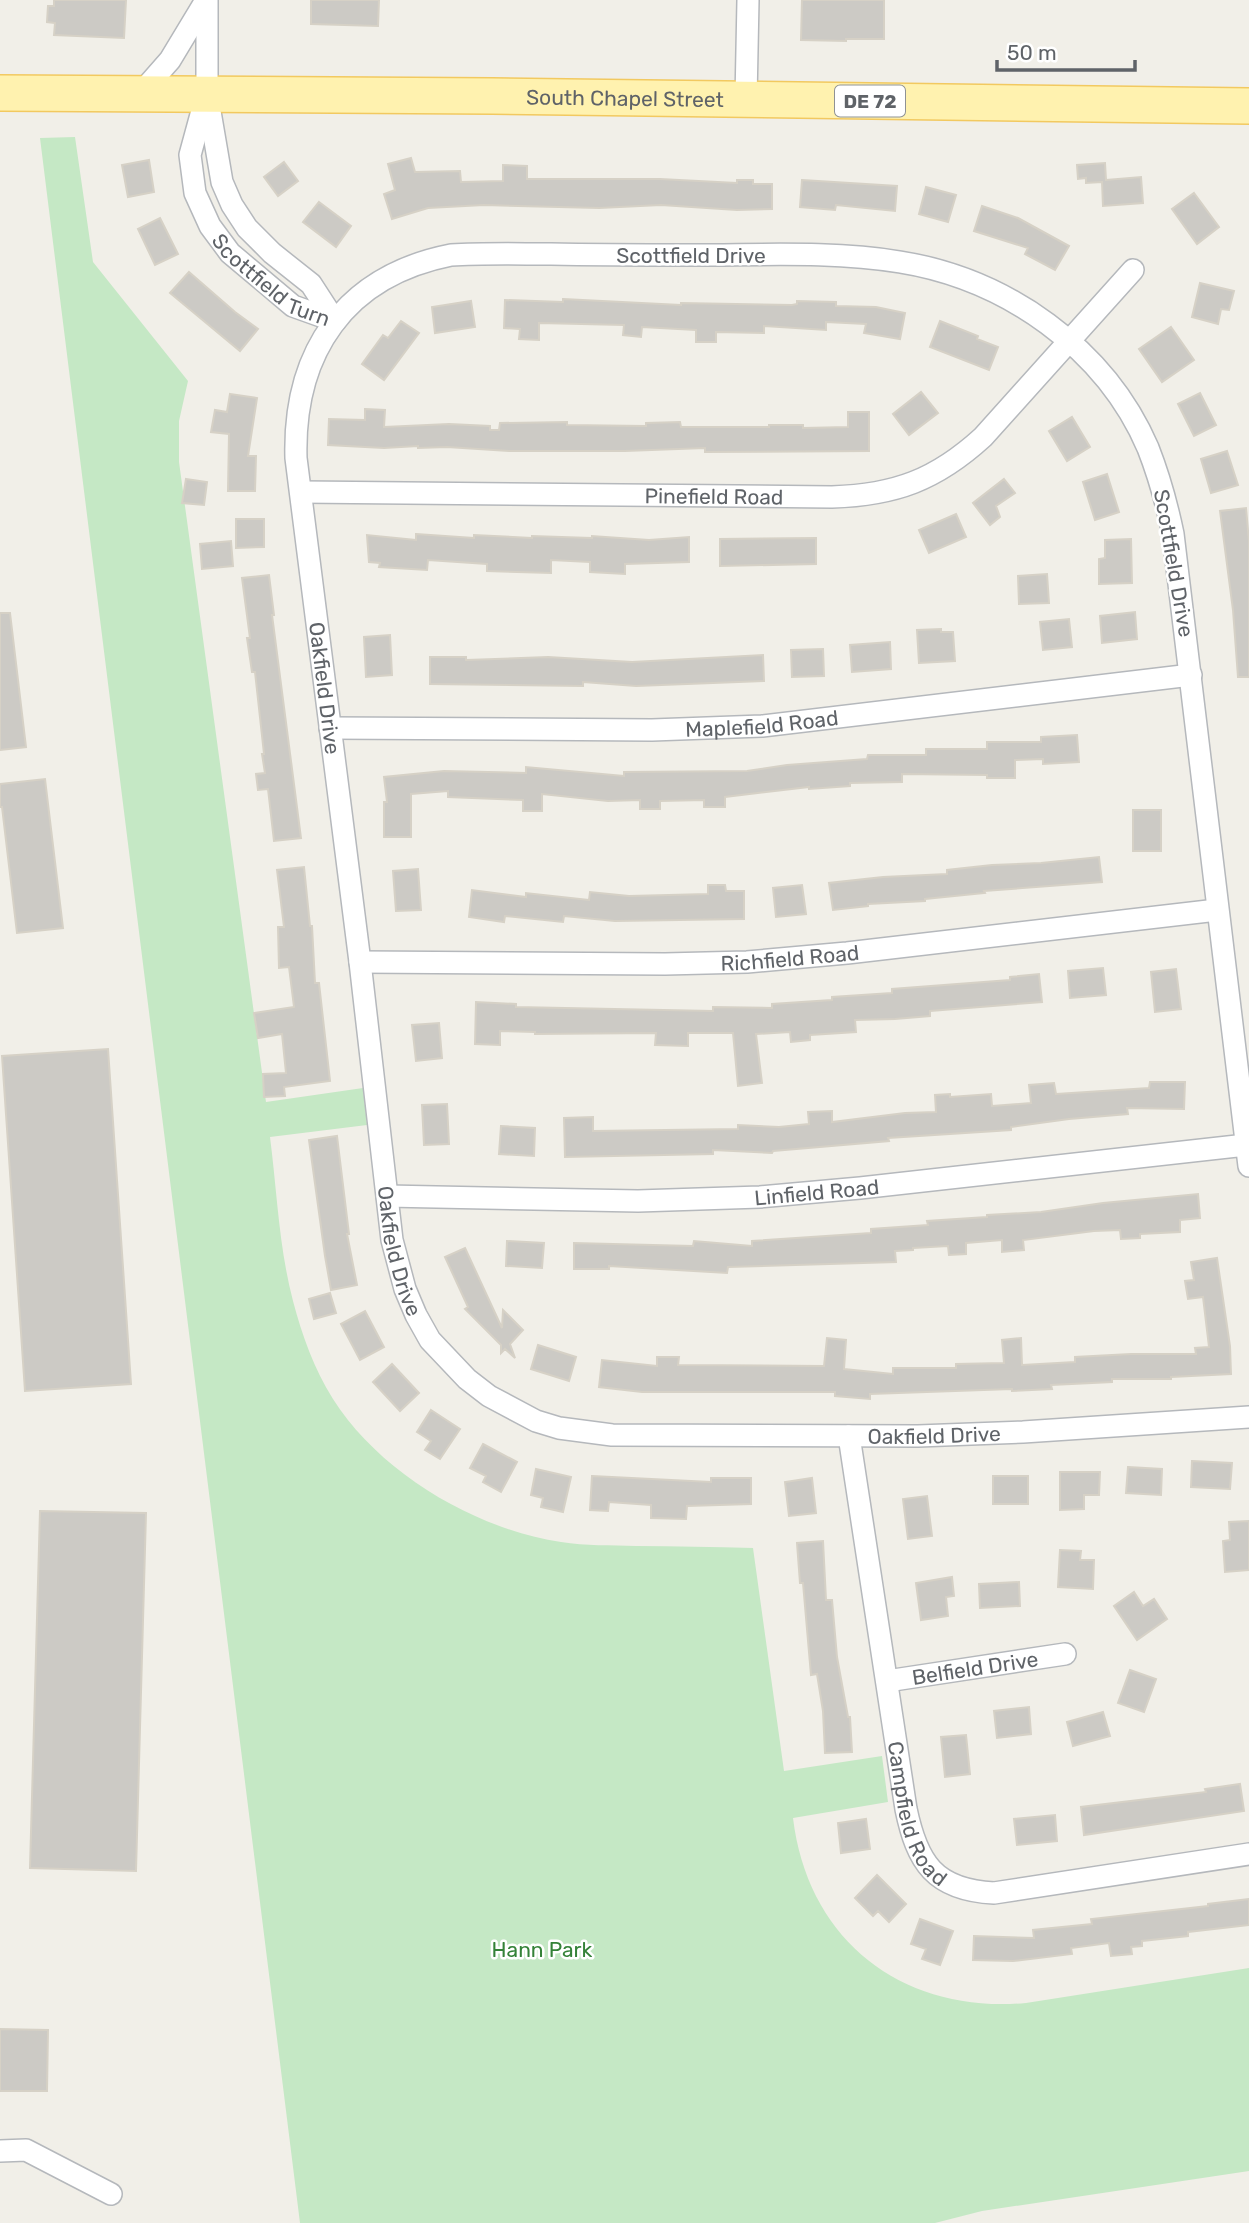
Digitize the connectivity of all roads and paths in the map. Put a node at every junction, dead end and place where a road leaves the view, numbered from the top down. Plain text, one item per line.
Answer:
1 (206, 0) edge
2 (748, 0) edge
3 (0, 93) edge
4 (141, 93) junction
5 (207, 94) junction
6 (746, 99) junction
7 (1249, 106) edge
8 (1133, 270) dead end
9 (335, 321) junction
10 (1069, 342) junction
11 (301, 492) junction
12 (1191, 675) junction
13 (330, 728) junction
14 (1217, 910) junction
15 (360, 962) junction
16 (1247, 1155) edge
17 (387, 1196) junction
18 (1249, 1417) edge
19 (849, 1436) junction
20 (1065, 1654) dead end
21 (887, 1681) junction
22 (1249, 1854) edge
23 (0, 2151) edge
24 (111, 2194) dead end

1 - 4 street
1 - 5 street
2 - 6 street
3 - 4 main road, South Chapel Street / DE 72
4 - 5 main road, South Chapel Street / DE 72
5 - 6 main road, South Chapel Street / DE 72
5 - 9 street, Scottfield Turn
5 - 9 street, Scottfield Turn
6 - 7 main road, South Chapel Street / DE 72
8 - 10 street, Pinefield Road
9 - 10 street, Scottfield Drive
9 - 11 street, Oakfield Drive
10 - 11 street, Pinefield Road
10 - 12 street, Scottfield Drive
11 - 13 street, Oakfield Drive
12 - 13 street, Maplefield Road
12 - 14 street, Scottfield Drive
13 - 15 street, Oakfield Drive
14 - 15 street, Richfield Road
14 - 16 street, Scottfield Drive
15 - 17 street, Oakfield Drive
16 - 17 street, Linfield Road
17 - 19 street, Oakfield Drive
18 - 19 street, Oakfield Drive
19 - 21 street, Campfield Road
20 - 21 street, Belfield Drive
21 - 22 street, Campfield Road
23 - 24 street

